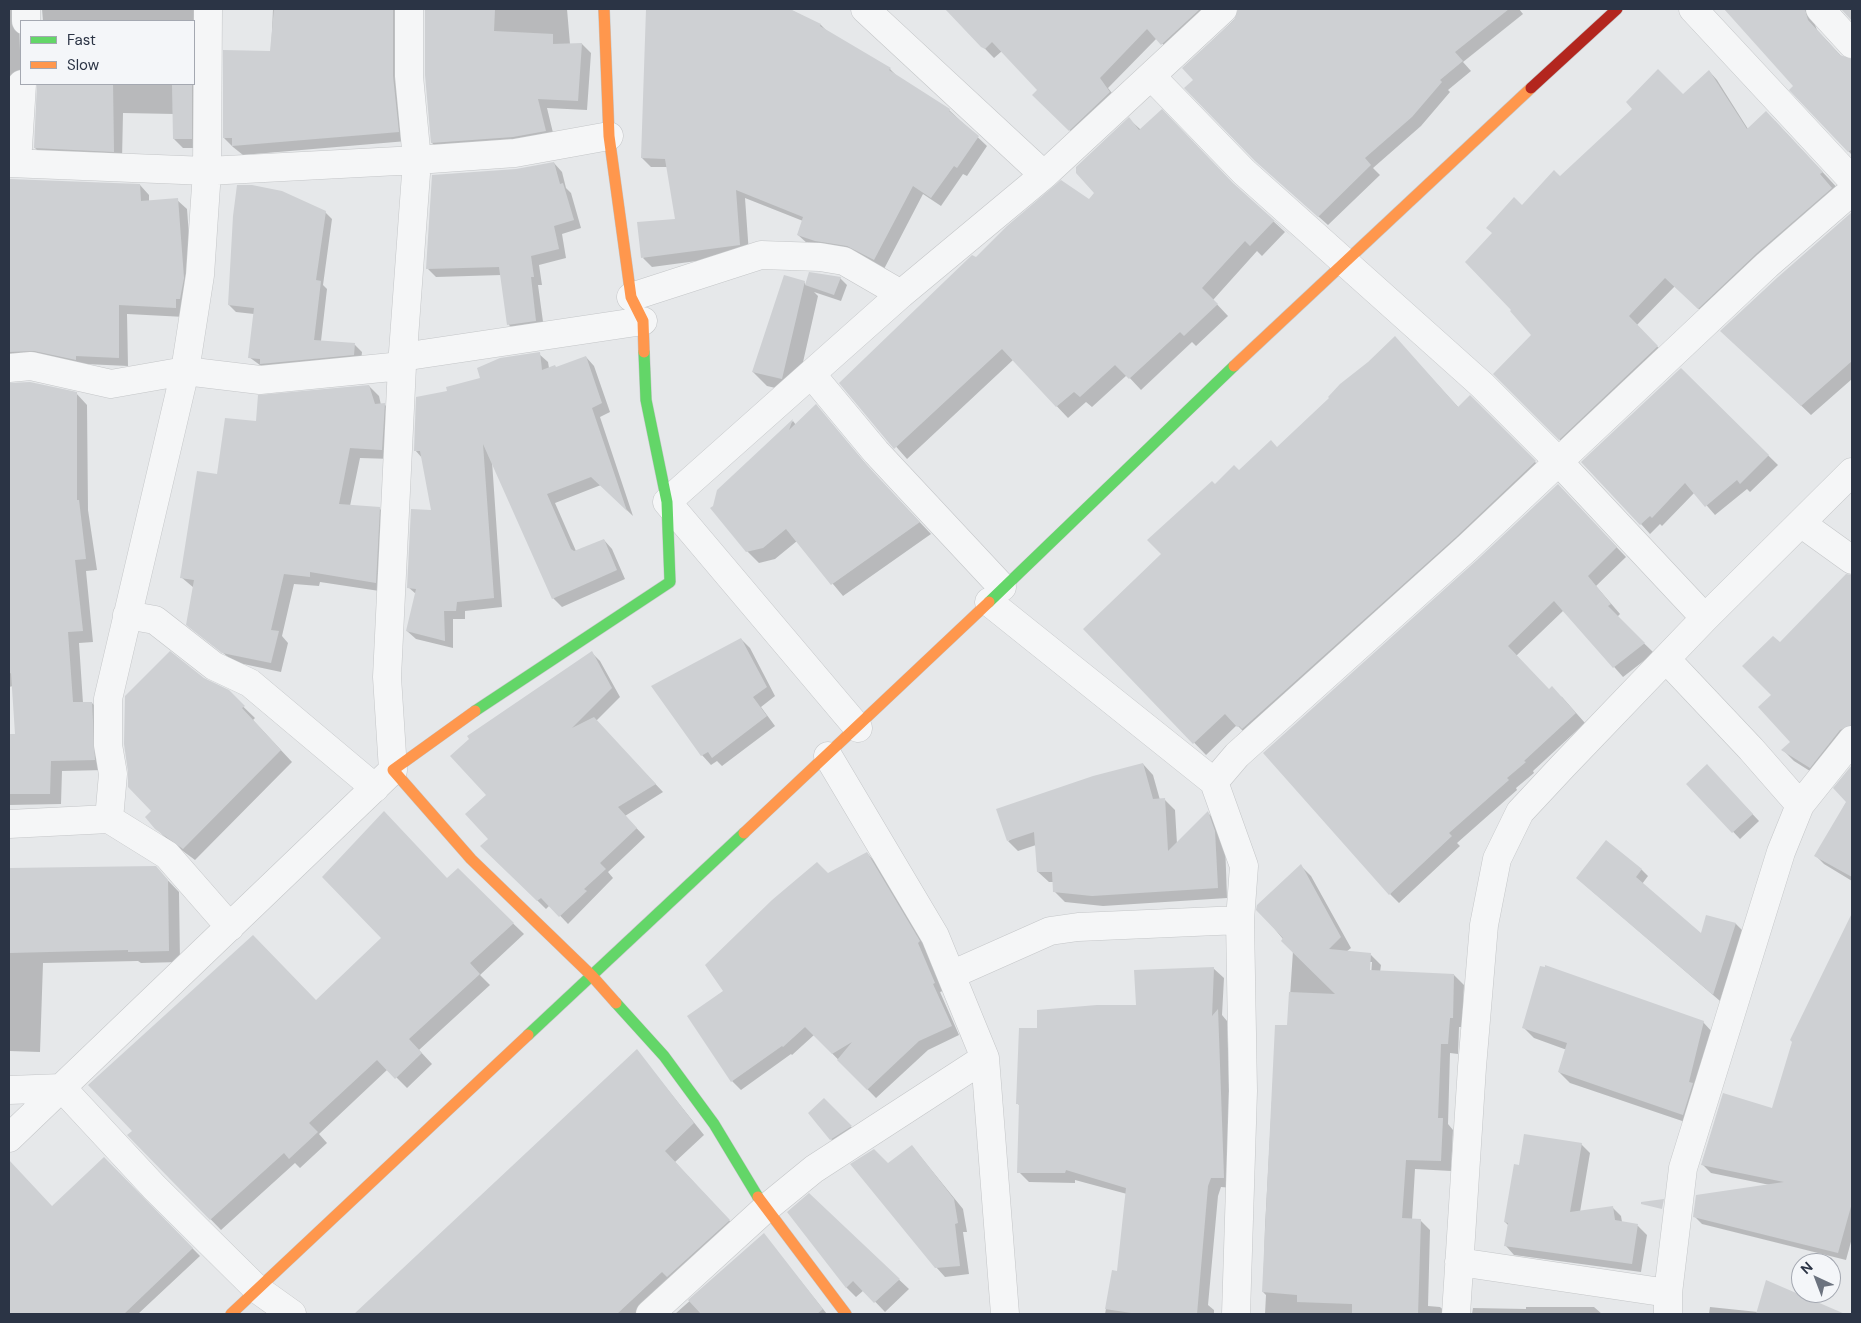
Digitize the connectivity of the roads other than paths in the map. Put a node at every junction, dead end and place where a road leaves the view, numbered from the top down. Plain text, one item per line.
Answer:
1 (208, 9) edge
2 (409, 9) edge
3 (604, 9) edge
4 (865, 9) edge
5 (1617, 9) edge
6 (1693, 9) edge
7 (1820, 9) edge
8 (1220, 10) edge
9 (1852, 44) edge
10 (1151, 76) junction
11 (22, 85) edge
12 (608, 136) junction
13 (417, 160) junction
14 (13, 163) edge
15 (207, 170) junction
16 (1044, 175) junction
17 (1852, 180) edge
18 (1852, 191) edge
19 (1344, 261) junction
20 (901, 294) junction
21 (631, 297) junction
22 (643, 321) junction
23 (402, 361) junction
24 (9, 368) edge
25 (185, 372) junction
26 (812, 375) junction
27 (1558, 461) junction
28 (1852, 472) edge
29 (667, 502) junction
30 (1802, 524) junction
31 (1852, 560) edge
32 (995, 595) junction
33 (127, 615) junction
34 (1705, 618) junction
35 (1666, 659) junction
36 (858, 728) junction
37 (1852, 740) edge
38 (828, 756) junction
39 (384, 779) junction
40 (1214, 782) junction
41 (1800, 805) junction
42 (109, 820) junction
43 (9, 824) edge
44 (1240, 920) junction
45 (230, 927) junction
46 (951, 975) junction
47 (592, 976) junction
48 (986, 1058) junction
49 (62, 1088) junction
50 (9, 1090) edge
51 (9, 1138) edge
52 (765, 1209) junction
53 (1459, 1262) junction
54 (257, 1289) junction
55 (1668, 1304) edge
56 (231, 1314) edge
57 (292, 1314) edge
58 (650, 1314) edge
59 (846, 1314) edge
60 (1005, 1314) edge
61 (1236, 1314) edge
62 (1456, 1314) edge

1 - 15 street
2 - 13 street
3 - 12 street
4 - 16 street
5 - 19 street
6 - 17 street
7 - 9 street
8 - 10 street
10 - 16 street
10 - 19 street
11 - 14 street
12 - 13 street
12 - 21 street
13 - 15 street
13 - 23 street
14 - 15 street
15 - 25 street
16 - 20 street
18 - 27 street
19 - 27 street
19 - 32 street
20 - 21 street
20 - 26 street
21 - 22 street
22 - 23 street
22 - 29 street
23 - 25 street
23 - 39 street
24 - 25 street
25 - 33 street
26 - 29 street
26 - 32 street
27 - 34 street
27 - 40 street
28 - 30 street
29 - 36 street
29 - 39 street
30 - 31 street
30 - 34 street
32 - 36 street
32 - 40 street
33 - 39 street
33 - 42 street
34 - 35 street
35 - 41 street
35 - 53 street
36 - 38 street
37 - 41 street
38 - 46 street
38 - 47 street
39 - 45 street
39 - 47 street
40 - 44 street
41 - 55 street
42 - 43 street
42 - 45 street
44 - 46 street
44 - 61 street
45 - 49 street
46 - 48 street
47 - 52 street
47 - 54 street
48 - 52 street
48 - 60 street
49 - 50 street
49 - 51 street
49 - 54 street
52 - 58 street
52 - 59 street
53 - 55 street
53 - 62 street
54 - 56 street
54 - 57 street

